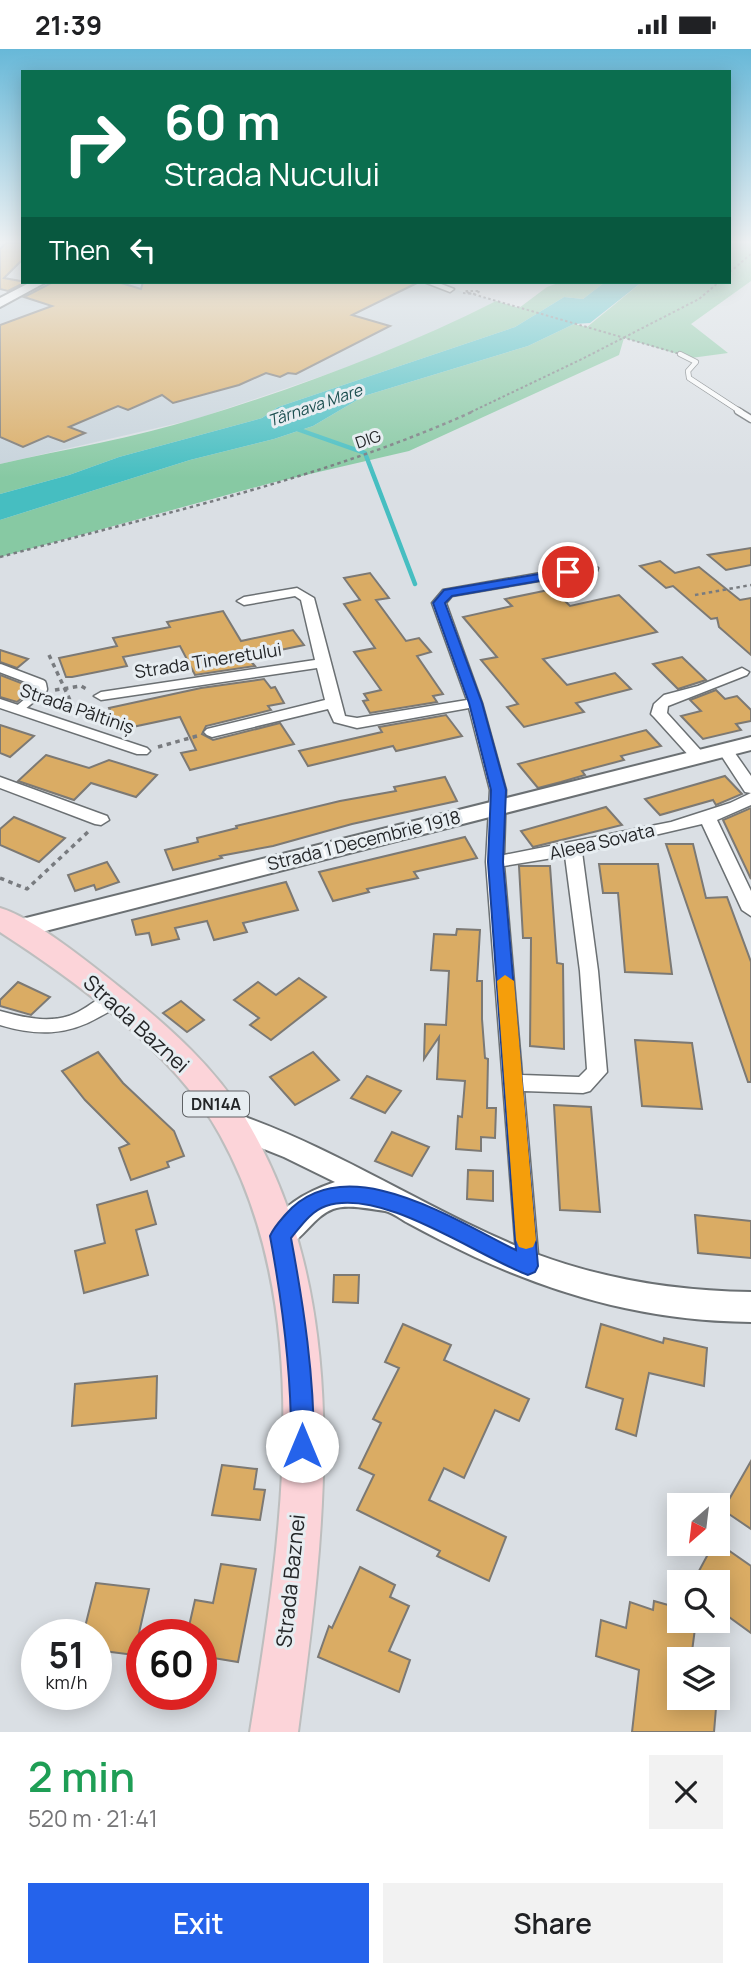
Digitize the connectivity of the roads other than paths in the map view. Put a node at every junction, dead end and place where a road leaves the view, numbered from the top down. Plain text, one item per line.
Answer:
1 (680, 354) road end
2 (751, 419) edge
3 (592, 568) dead end
4 (244, 601) dead end
5 (322, 663) junction
6 (0, 668) edge
7 (742, 672) dead end
8 (101, 697) road end
9 (0, 703) edge
10 (333, 703) junction
11 (475, 703) junction
12 (19, 709) junction
13 (212, 733) road end
14 (751, 743) edge
15 (726, 749) junction
16 (142, 751) road end
17 (697, 755) junction
18 (0, 782) edge
19 (751, 788) edge
20 (751, 797) edge
21 (499, 809) junction
22 (707, 816) junction
23 (101, 820) road end
24 (572, 850) junction
25 (495, 862) junction
26 (751, 910) edge
27 (9, 923) edge
28 (113, 999) junction
29 (0, 1018) edge
30 (513, 1083) junction
31 (231, 1124) junction
32 (404, 1206) junction
33 (280, 1236) junction
34 (528, 1266) junction
35 (751, 1307) edge
36 (274, 1732) edge

1 - 2 lane
3 - 11 street
4 - 5 street
5 - 8 street, Strada Tineretului
5 - 10 street
6 - 12 lane
7 - 17 street
9 - 12 street, Strada Păltiniș
10 - 11 street
10 - 13 street
11 - 21 street
12 - 16 street, Strada Păltiniș
14 - 15 main road, Strada 1 Decembrie 1918
15 - 17 main road, Strada 1 Decembrie 1918
15 - 19 street
17 - 21 main road, Strada 1 Decembrie 1918
18 - 23 street
20 - 22 street, Aleea Sovata
21 - 25 street
21 - 27 main road, Strada 1 Decembrie 1918
22 - 24 street, Aleea Sovata
22 - 26 street
24 - 25 street, Aleea Sovata
24 - 30 street
25 - 30 street
27 - 28 main road, Strada Baznei / DN14A
28 - 29 street
28 - 31 main road, Strada Baznei / DN14A
30 - 34 street
31 - 32 main road
31 - 33 main road, Strada Baznei / DN14A
32 - 33 main road
32 - 34 main road
33 - 36 main road, Strada Baznei / DN14A
34 - 35 main road

